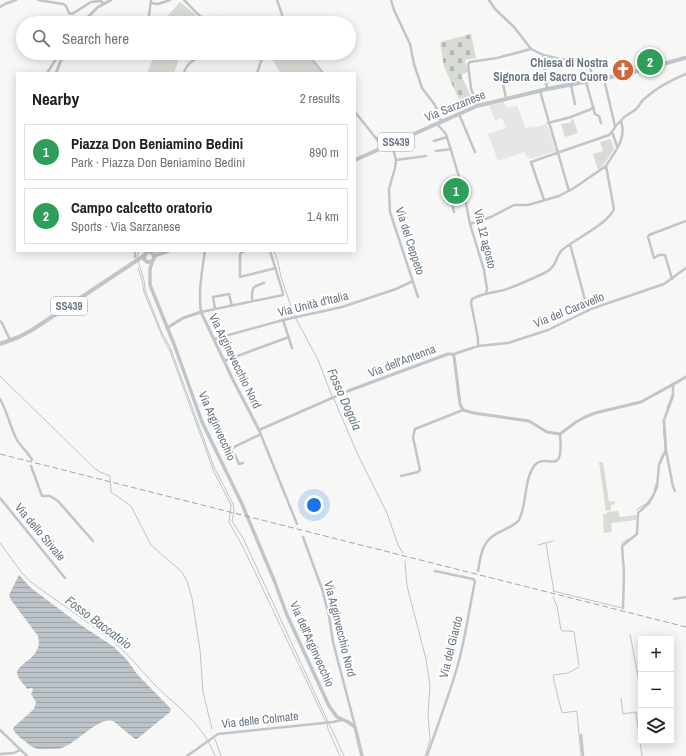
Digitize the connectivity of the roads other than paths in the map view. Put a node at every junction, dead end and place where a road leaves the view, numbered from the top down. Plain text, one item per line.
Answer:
1 (16, 0) edge
2 (38, 0) edge
3 (111, 0) edge
4 (170, 0) edge
5 (184, 0) edge
6 (278, 0) edge
7 (391, 0) edge
8 (489, 0) edge
9 (151, 2) edge
10 (103, 4) junction
11 (0, 7) edge
12 (89, 16) edge
13 (149, 16) edge
14 (200, 16) edge
15 (283, 16) edge
16 (531, 49) junction
17 (543, 55) junction
18 (686, 58) edge
19 (55, 60) edge
20 (61, 60) edge
21 (194, 60) edge
22 (262, 60) edge
23 (313, 60) edge
24 (48, 72) edge
25 (56, 72) edge
26 (184, 72) edge
27 (257, 72) edge
28 (322, 72) edge
29 (686, 74) edge
30 (500, 75) dead end
31 (604, 78) junction
32 (593, 80) junction
33 (586, 81) junction
34 (571, 85) junction
35 (547, 89) junction
36 (540, 91) junction
37 (506, 98) junction
38 (575, 104) dead end
39 (477, 106) junction
40 (594, 108) junction
41 (356, 113) edge
42 (459, 113) junction
43 (623, 117) junction
44 (613, 119) junction
45 (621, 121) junction
46 (441, 122) junction
47 (548, 123) junction
48 (602, 123) dead end
49 (437, 124) junction
50 (615, 126) junction
51 (612, 132) junction
52 (447, 137) junction
53 (435, 142) dead end
54 (392, 144) junction
55 (383, 147) junction
56 (617, 147) junction
57 (451, 149) junction
58 (436, 151) dead end
59 (475, 152) dead end
60 (557, 153) junction
61 (426, 156) dead end
62 (356, 160) edge
63 (396, 160) junction
64 (606, 166) junction
65 (448, 186) dead end
66 (569, 191) junction
67 (465, 196) junction
68 (451, 199) junction
69 (544, 200) junction
70 (454, 212) dead end
71 (686, 221) edge
72 (470, 224) junction
73 (570, 244) junction
74 (135, 252) edge
75 (164, 252) edge
76 (205, 252) edge
77 (243, 252) edge
78 (270, 252) edge
79 (150, 254) edge
80 (136, 259) junction
81 (147, 261) junction
82 (276, 268) junction
83 (686, 268) edge
84 (150, 269) junction
85 (672, 280) junction
86 (413, 281) junction
87 (264, 282) dead end
88 (486, 293) junction
89 (418, 297) dead end
90 (252, 301) junction
91 (232, 306) junction
92 (215, 309) junction
93 (588, 311) junction
94 (201, 312) junction
95 (283, 320) junction
96 (0, 321) edge
97 (167, 328) junction
98 (289, 337) junction
99 (214, 339) junction
100 (10, 341) junction
101 (0, 344) edge
102 (478, 346) junction
103 (292, 348) dead end
104 (454, 354) junction
105 (224, 361) junction
106 (686, 377) edge
107 (674, 384) junction
108 (0, 400) edge
109 (463, 410) junction
110 (259, 430) junction
111 (261, 434) junction
112 (560, 434) junction
113 (666, 450) junction
114 (32, 460) dead end
115 (244, 463) dead end
116 (31, 466) dead end
117 (401, 476) dead end
118 (675, 491) dead end
119 (0, 498) edge
120 (297, 524) dead end
121 (254, 531) joint
122 (303, 537) dead end
123 (94, 541) dead end
124 (435, 571) dead end
125 (478, 571) dead end
126 (65, 578) dead end
127 (686, 598) edge
128 (674, 599) dead end
129 (623, 608) dead end
130 (342, 720) junction
131 (355, 727) junction
132 (0, 730) edge
133 (581, 735) dead end
134 (20, 750) junction
135 (0, 754) edge
136 (27, 756) edge
137 (186, 756) edge
138 (362, 756) edge
139 (427, 756) edge
140 (583, 756) edge

1 - 11 street
2 - 10 street
3 - 10 street
4 - 9 street
5 - 14 street
6 - 15 street
7 - 46 street
8 - 16 street
9 - 13 street
10 - 12 street
16 - 17 street
16 - 39 street
17 - 32 street
17 - 35 street
18 - 31 main road, Via Sarzanese / SS439
19 - 24 street
20 - 25 street
21 - 26 street
22 - 27 street
23 - 28 street
29 - 43 street
30 - 37 street
31 - 32 main road, Via Sarzanese / SS439
31 - 44 street
32 - 33 main road, Via Sarzanese / SS439
33 - 34 main road, Via Sarzanese / SS439
33 - 40 street
34 - 35 main road, Via Sarzanese / SS439
34 - 38 street
35 - 36 main road, Via Sarzanese / SS439
36 - 37 main road, Via Sarzanese / SS439
36 - 47 street
37 - 39 main road, Via Sarzanese / SS439
39 - 42 main road, Via Sarzanese / SS439
40 - 47 street
40 - 48 street
41 - 55 street
42 - 46 main road, Via Sarzanese / SS439
42 - 59 street
43 - 44 street
43 - 45 street
44 - 50 street
45 - 50 street
45 - 56 street
46 - 49 main road, Via Sarzanese / SS439
47 - 60 street
49 - 52 street, Via 12 agosto
49 - 54 main road, Via Sarzanese / SS439
50 - 51 street
51 - 56 street
51 - 60 street
52 - 53 street
52 - 57 street, Via 12 agosto
54 - 55 main road, Via Sarzanese / SS439
54 - 63 street, Via del Ceppeto
55 - 62 main road, Via Sarzanese / SS439
56 - 64 street
57 - 58 street
57 - 67 street, Via 12 agosto
60 - 66 street
60 - 69 street
61 - 63 street
63 - 86 street, Via del Ceppeto
64 - 66 street
64 - 73 street
65 - 68 street
66 - 69 street
67 - 68 street
67 - 72 street, Via 12 agosto
68 - 70 street
69 - 72 street
71 - 85 street
72 - 88 street, Via 12 agosto
73 - 88 street
73 - 93 street
74 - 80 street
75 - 79 main road, SS439
76 - 94 street, Via Arginevecchio Nord
77 - 82 street
78 - 82 street
79 - 80 main road, SS439
79 - 81 main road
79 - 81 main road, SS439
79 - 84 main road
80 - 81 main road, SS439
80 - 100 main road, SS439
81 - 84 main road
82 - 90 street
83 - 85 street, Via del Caravello
84 - 97 main road, Via Arginvecchio
85 - 93 street, Via del Caravello
86 - 89 street, Via del Ceppeto
86 - 95 street, Via Unità d'Italia
87 - 90 street
88 - 102 street
90 - 91 street
91 - 92 street
91 - 92 street
92 - 94 street
93 - 102 street, Via del Caravello
94 - 97 street
94 - 99 street, Via Arginevecchio Nord
95 - 98 street
95 - 99 street, Via Unità d'Italia
96 - 100 street
97 - 121 main road, Via Arginvecchio
98 - 103 street
98 - 105 street
99 - 105 street, Via Arginevecchio Nord
100 - 101 main road, SS439
102 - 104 street, Via del Caravello
104 - 109 street, Via dell'Antenna
104 - 110 street, Via dell'Antenna
105 - 110 street, Via Arginevecchio Nord
106 - 107 street
107 - 112 street
107 - 113 street
108 - 114 street
109 - 112 street
109 - 117 street
110 - 111 street
111 - 115 street
111 - 120 street
112 - 125 street
113 - 118 street
113 - 129 street
116 - 123 street
119 - 126 street, Via dello Stivale
121 - 130 main road, Via dell'Arginvecchio
122 - 131 street, Via Arginvecchio Nord
124 - 139 street, Via del Giardo
127 - 128 street
130 - 131 main road, Via dell'Arginvecchio
130 - 137 street, Via delle Colmate
131 - 138 main road
132 - 134 street
133 - 140 street
134 - 135 street
134 - 136 street

